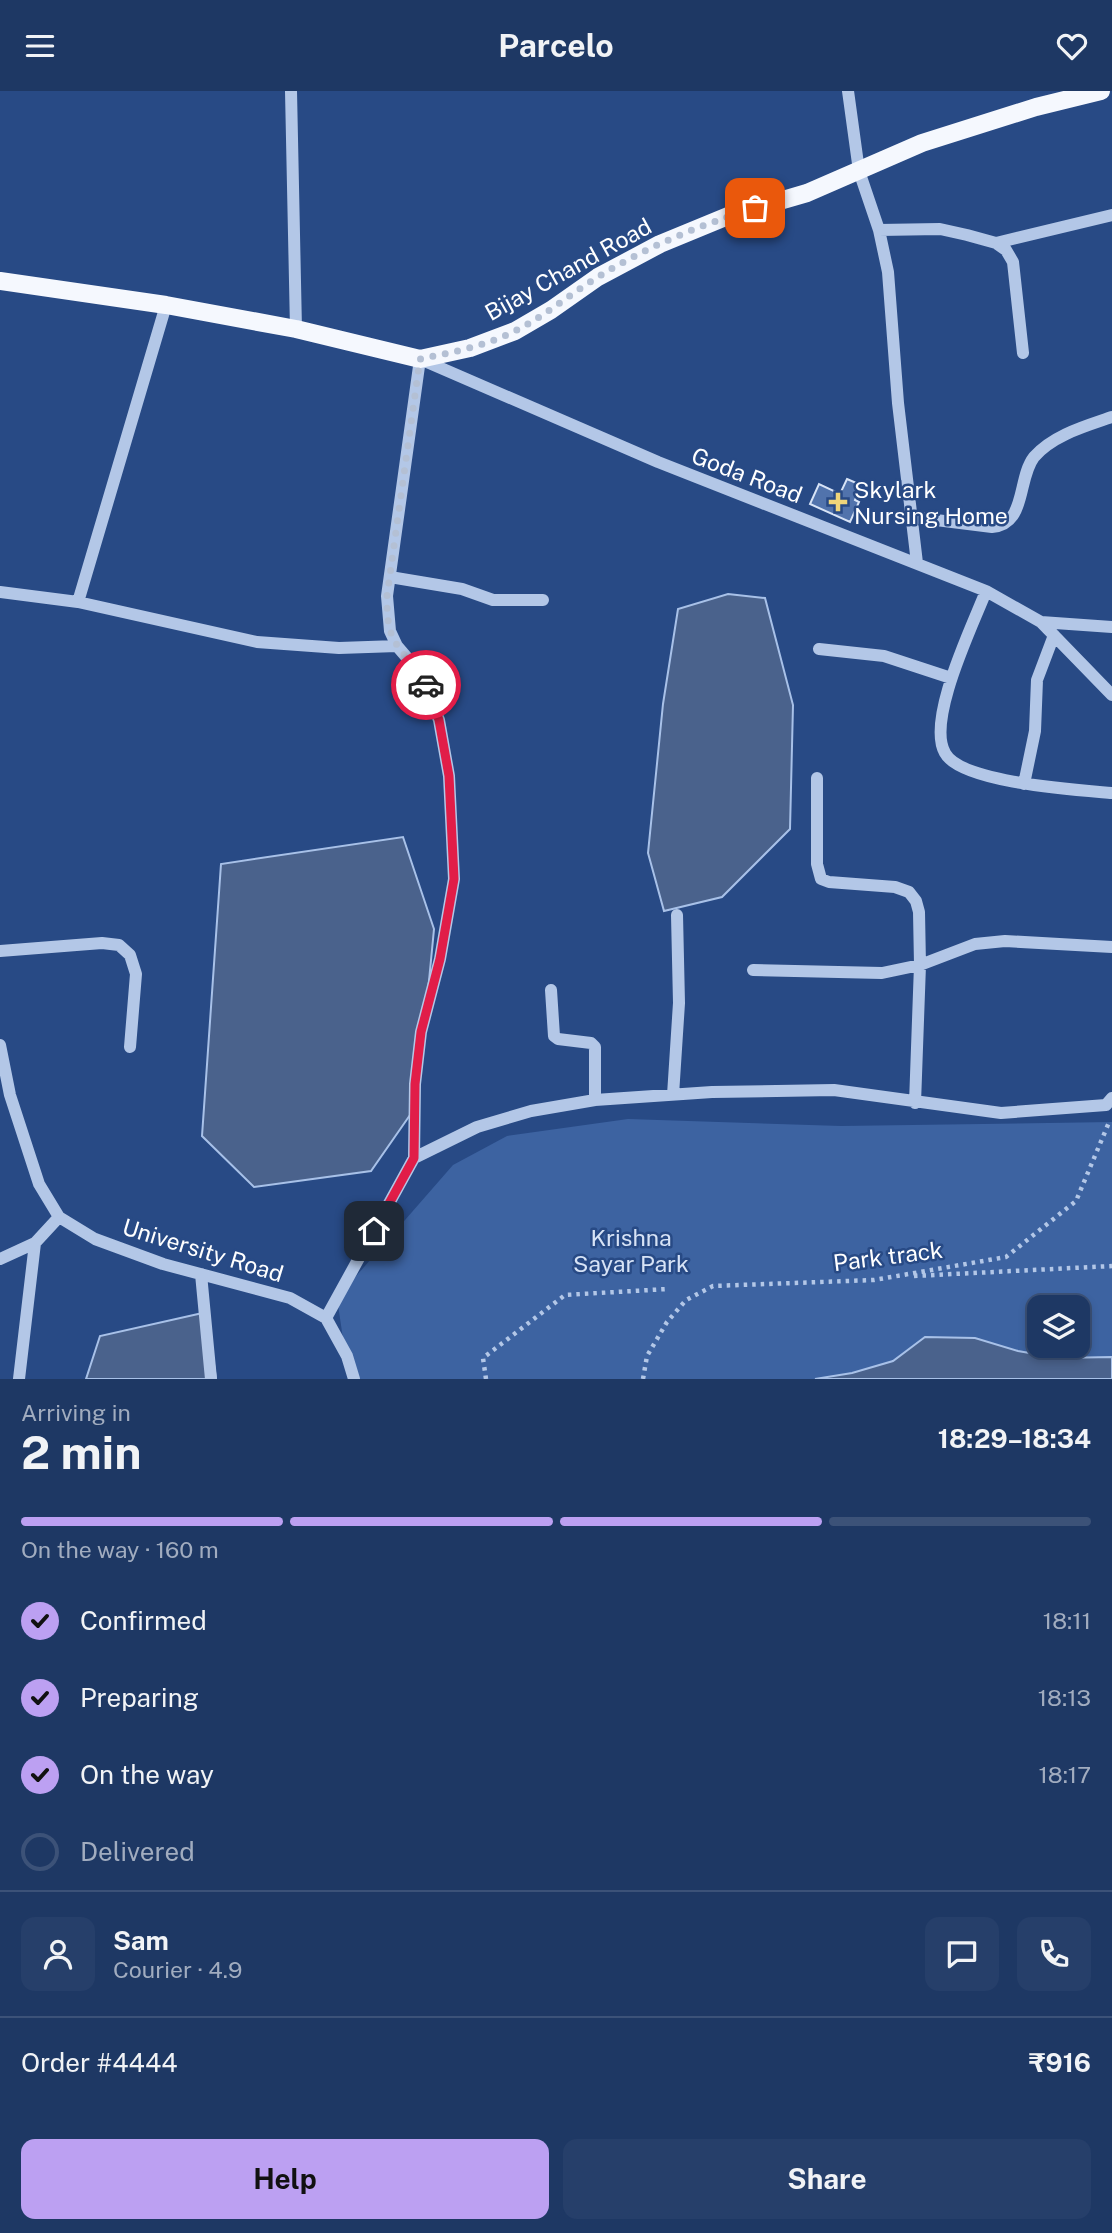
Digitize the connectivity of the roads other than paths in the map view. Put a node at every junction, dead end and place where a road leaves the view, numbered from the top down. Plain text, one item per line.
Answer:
1 (291, 91) edge
2 (848, 91) edge
3 (1101, 91) edge
4 (859, 171) junction
5 (1112, 215) edge
6 (879, 230) junction
7 (996, 243) junction
8 (0, 281) edge
9 (166, 305) junction
10 (296, 329) junction
11 (1023, 353) dead end
12 (420, 359) junction
13 (1112, 417) edge
14 (912, 517) junction
15 (917, 563) junction
16 (390, 577) junction
17 (986, 591) junction
18 (0, 592) edge
19 (543, 600) dead end
20 (78, 602) junction
21 (1041, 622) junction
22 (1112, 627) edge
23 (1054, 635) junction
24 (397, 646) junction
25 (819, 649) dead end
26 (951, 678) junction
27 (1112, 695) edge
28 (817, 778) dead end
29 (1024, 784) junction
30 (1112, 793) edge
31 (677, 915) dead end
32 (1112, 947) edge
33 (0, 951) edge
34 (920, 965) junction
35 (753, 970) dead end
36 (551, 990) dead end
37 (0, 1045) edge
38 (130, 1047) dead end
39 (673, 1095) junction
40 (1112, 1098) edge
41 (595, 1100) junction
42 (915, 1103) junction
43 (414, 1158) junction
44 (58, 1217) junction
45 (35, 1243) junction
46 (0, 1259) edge
47 (201, 1274) junction
48 (326, 1318) junction
49 (19, 1379) edge
50 (211, 1379) edge
51 (354, 1379) edge

1 - 10 street
2 - 4 street
3 - 4 main road, Bijay Chand Road
4 - 6 street
4 - 12 main road, Bijay Chand Road
5 - 7 street
6 - 7 street
6 - 14 street
7 - 11 street
8 - 9 main road, Bijay Chand Road
9 - 10 main road, Bijay Chand Road
9 - 20 street
10 - 12 main road, Bijay Chand Road
12 - 15 street, Goda Road
12 - 16 street
13 - 14 street
14 - 15 street
15 - 17 street, Goda Road
16 - 19 street
16 - 24 street
17 - 21 street, Goda Road
17 - 26 street
18 - 20 street
20 - 24 street
21 - 22 street
21 - 23 street, Goda Road
23 - 27 street, Goda Road
23 - 29 street
24 - 43 street
25 - 26 street
26 - 29 street
28 - 34 street
29 - 30 street
31 - 39 street
32 - 34 street
33 - 38 street
34 - 35 street
34 - 42 street
36 - 41 street
37 - 44 street, University Road
39 - 41 street
39 - 42 street
40 - 42 street
41 - 43 street
43 - 48 street
44 - 45 street
44 - 47 street, University Road
45 - 46 street
45 - 49 street
47 - 48 street, University Road
47 - 50 street
48 - 51 street

